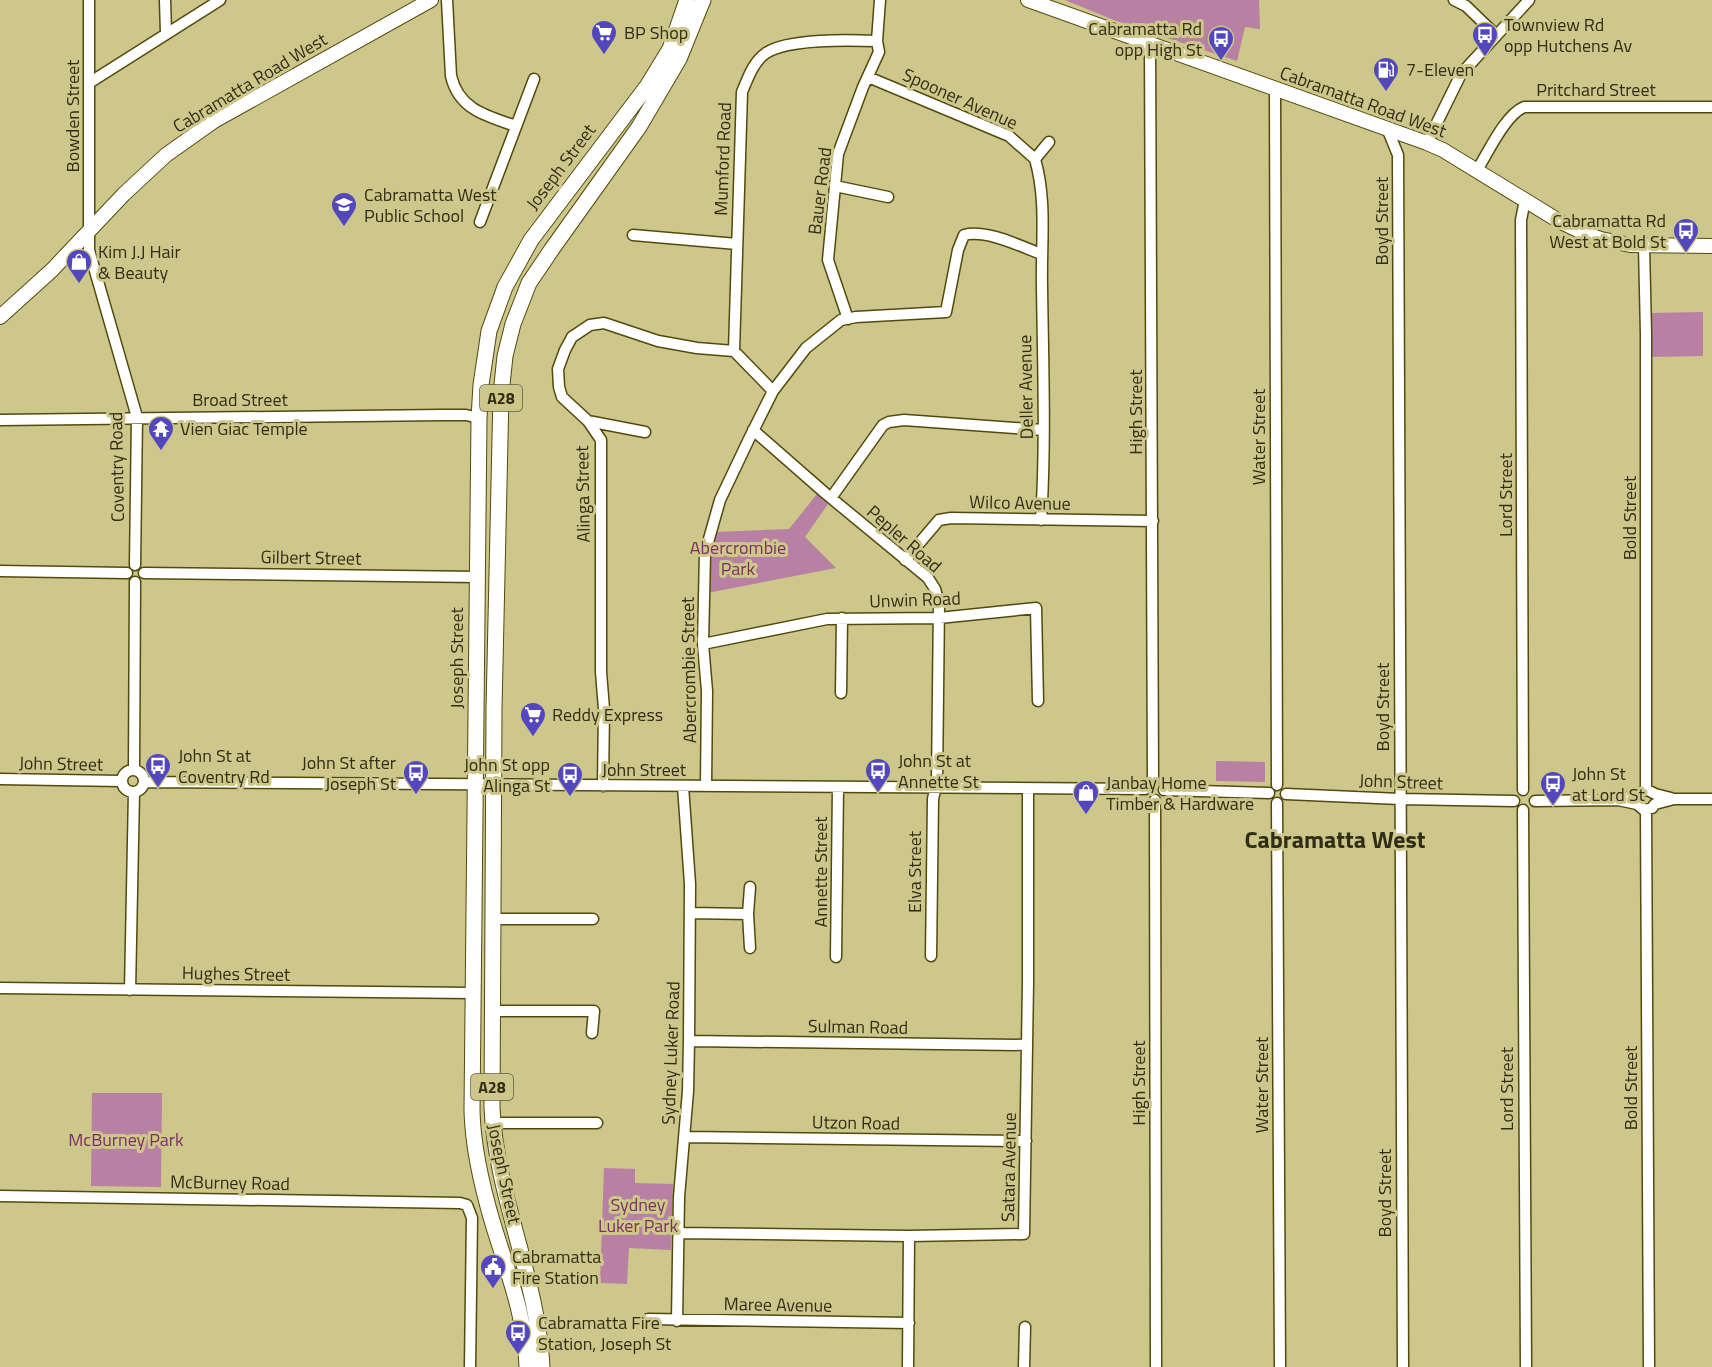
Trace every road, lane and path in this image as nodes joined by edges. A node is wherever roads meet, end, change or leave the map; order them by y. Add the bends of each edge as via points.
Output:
1 (89, 0) edge
2 (165, 0) edge
3 (220, 0) edge
4 (431, 0) edge
5 (447, 0) edge
6 (687, 0) edge
7 (703, 0) edge
8 (880, 0) edge
9 (1028, 0) edge
10 (1454, 0) edge
11 (1529, 0) edge
12 (166, 33) junction
13 (1497, 35) junction
14 (877, 41) junction
15 (1150, 44) junction
16 (868, 77) junction
17 (534, 79) dead end
18 (89, 83) junction
19 (1275, 88) junction
20 (1712, 107) edge
21 (516, 126) junction
22 (1387, 128) junction
23 (1420, 140) junction
24 (1049, 142) dead end
25 (1398, 155) junction
26 (1035, 159) junction
27 (1476, 170) junction
28 (835, 186) junction
29 (888, 197) dead end
30 (1525, 200) junction
31 (480, 222) dead end
32 (90, 231) junction
33 (633, 235) dead end
34 (737, 244) junction
35 (1644, 246) junction
36 (1712, 246) edge
37 (1041, 254) junction
38 (0, 317) edge
39 (848, 319) junction
40 (734, 351) junction
41 (773, 391) junction
42 (137, 417) junction
43 (479, 418) junction
44 (0, 420) edge
45 (588, 421) junction
46 (753, 430) junction
47 (1043, 430) junction
48 (645, 432) dead end
49 (831, 498) junction
50 (1041, 520) junction
51 (1153, 521) junction
52 (905, 560) junction
53 (131, 569) junction
54 (0, 572) edge
55 (144, 573) junction
56 (478, 577) junction
57 (135, 582) junction
58 (842, 618) junction
59 (939, 618) junction
60 (703, 644) junction
61 (841, 693) dead end
62 (1038, 701) dead end
63 (134, 770) junction
64 (0, 779) edge
65 (122, 781) junction
66 (1153, 781) junction
67 (144, 782) junction
68 (476, 785) junction
69 (494, 786) junction
70 (603, 786) junction
71 (683, 786) junction
72 (706, 786) junction
73 (838, 788) junction
74 (935, 789) junction
75 (1028, 789) junction
76 (1145, 789) junction
77 (1273, 789) junction
78 (1164, 790) junction
79 (1523, 790) junction
80 (134, 792) junction
81 (1286, 794) junction
82 (1400, 799) junction
83 (1646, 799) junction
84 (1712, 799) edge
85 (1155, 800) junction
86 (1514, 801) junction
87 (1535, 801) junction
88 (1277, 802) junction
89 (1523, 810) junction
90 (750, 887) dead end
91 (690, 914) junction
92 (748, 914) junction
93 (493, 919) junction
94 (593, 919) dead end
95 (750, 948) dead end
96 (931, 956) dead end
97 (836, 957) dead end
98 (0, 988) edge
99 (130, 990) junction
100 (472, 993) junction
101 (492, 1011) junction
102 (592, 1034) dead end
103 (689, 1041) junction
104 (1028, 1045) junction
105 (493, 1123) junction
106 (597, 1123) dead end
107 (685, 1137) junction
108 (1026, 1141) junction
109 (0, 1196) edge
110 (678, 1233) junction
111 (909, 1236) junction
112 (648, 1319) dead end
113 (677, 1321) junction
114 (909, 1323) junction
115 (1025, 1328) dead end
116 (470, 1367) edge
117 (526, 1367) edge
118 (542, 1367) edge
119 (908, 1367) edge
120 (1024, 1367) edge
121 (1156, 1367) edge
122 (1280, 1367) edge
123 (1402, 1367) edge
124 (1526, 1367) edge
125 (1649, 1367) edge

1 - 18 street, Bowden Street
2 - 12 street
3 - 12 street
4 - 32 main road, Cabramatta Road West via 214,121 145,173
5 - 21 street via 454,88 470,107
6 - 43 highway, Joseph Street / A28 via 670,49 648,85 531,240 505,287 488,340
7 - 69 highway, Joseph Street / A28 via 670,76 639,127 529,283 513,324 501,394
8 - 14 street, Bauer Road
9 - 15 main road, Cabramatta Road West
10 - 13 street
11 - 13 street, Boyd Street
12 - 18 street
13 - 23 street, Boyd Street via 1461,74
14 - 16 street, Bauer Road via 879,52
14 - 34 street, Mumford Road via 830,40 782,47 766,53 752,67 742,92
15 - 19 main road, Cabramatta Road West
15 - 51 street, High Street
16 - 26 street, Spooner Avenue via 1009,136
16 - 28 street, Bauer Road via 838,154
17 - 21 street
18 - 32 street, Bowden Street
19 - 22 main road, Cabramatta Road West
19 - 77 street, Water Street
20 - 27 street, Pritchard Street via 1524,107 1510,117
21 - 31 street
22 - 23 main road, Cabramatta Road West
22 - 25 street, Boyd Street
23 - 25 street, Boyd Street via 1404,144
23 - 27 main road, Cabramatta Road West
24 - 26 street
25 - 82 street, Boyd Street
26 - 37 street via 1044,215
27 - 30 main road, Cabramatta Road West
28 - 29 street
28 - 39 street, Bauer Road via 828,260
30 - 35 main road, Cabramatta Road West via 1584,233
30 - 79 street, Lord Street via 1521,220
32 - 38 main road, Cabramatta Road West
32 - 42 street, Coventry Road via 89,250
33 - 34 street
34 - 40 street, Mumford Road
35 - 36 main road, Cabramatta Road West
35 - 83 street, Bold Street
37 - 39 street, Abercrombie Street via 974,232 964,235 946,312
37 - 47 street, Deller Avenue
39 - 41 street, Abercrombie Street via 841,320 806,348
40 - 41 street
40 - 45 street, Alinga Street via 658,341 604,323 590,325 572,337 558,369 562,397
41 - 46 street, Abercrombie Street
42 - 43 street, Broad Street
42 - 44 street, Broad Street
42 - 53 street, Coventry Road
43 - 56 highway, Joseph Street / A28
45 - 48 street
45 - 70 street, Alinga Street via 601,440
46 - 49 street, Pepler Road
46 - 60 street, Abercrombie Street via 720,500 709,534
47 - 49 street via 889,422
47 - 50 street, Deller Avenue
49 - 52 street, Pepler Road
50 - 51 street, Wilco Avenue
50 - 52 street, Wilco Avenue via 939,520
51 - 66 street, High Street
52 - 59 street, Pepler Road via 936,589
53 - 54 street
53 - 55 street via 142,567
53 - 57 street via 128,578
55 - 56 street, Gilbert Street
55 - 57 street
56 - 68 highway, Joseph Street / A28
57 - 63 street
58 - 59 street, Unwin Road
58 - 60 street, Unwin Road
58 - 61 street
59 - 62 street, Unwin Road via 1036,608
59 - 74 street, Pepler Road
60 - 72 street, Abercrombie Street via 708,704
63 - 65 street via 125,773
63 - 67 street
64 - 65 street, John Street
65 - 80 street via 125,789
66 - 76 street
66 - 78 street
67 - 68 street, John Street
67 - 80 street
68 - 69 street, John Street
68 - 100 highway, Joseph Street / A28
69 - 70 street, John Street
69 - 93 highway, Joseph Street / A28
70 - 71 street, John Street
71 - 72 street, John Street
71 - 91 street, Sydney Luker Road
72 - 73 street, John Street
73 - 74 street, John Street
73 - 97 street, Annette Street
74 - 75 street, John Street
74 - 96 street, Elva Street
75 - 76 street, John Street
75 - 104 street, Satara Avenue
76 - 85 street via 1148,798
77 - 78 street
77 - 81 street via 1284,787
77 - 88 street via 1272,801
78 - 85 street
79 - 86 street
79 - 87 street via 1533,794
80 - 99 street
81 - 82 street, John Street
81 - 88 street via 1283,801
82 - 86 street, John Street
82 - 123 street, Boyd Street
83 - 84 street
83 - 87 street
83 - 125 street, Bold Street
85 - 121 street, High Street
86 - 89 street
87 - 89 street
88 - 122 street, Water Street
89 - 124 street, Lord Street
90 - 92 street
91 - 92 street
91 - 103 street, Sydney Luker Road
92 - 95 street
93 - 94 street
93 - 101 highway, Joseph Street / A28
98 - 99 street, Hughes Street
99 - 100 street, Hughes Street
100 - 117 highway, Joseph Street / A28 via 474,1142 522,1327
101 - 102 street via 594,1011
101 - 105 highway, Joseph Street / A28
103 - 104 street, Sulman Road
103 - 107 street, Sydney Luker Road
104 - 108 street, Satara Avenue
105 - 106 street
105 - 118 highway, Joseph Street / A28 via 500,1170 532,1299
107 - 108 street, Utzon Road
107 - 110 street, Sydney Luker Road
108 - 111 street, Satara Avenue via 1024,1234
109 - 116 street, McBurney Road via 467,1205 472,1218
110 - 111 street, Satara Avenue
110 - 113 street, Sydney Luker Road
111 - 114 street
112 - 113 street, Maree Avenue
113 - 114 street, Maree Avenue
114 - 119 street
115 - 120 street

